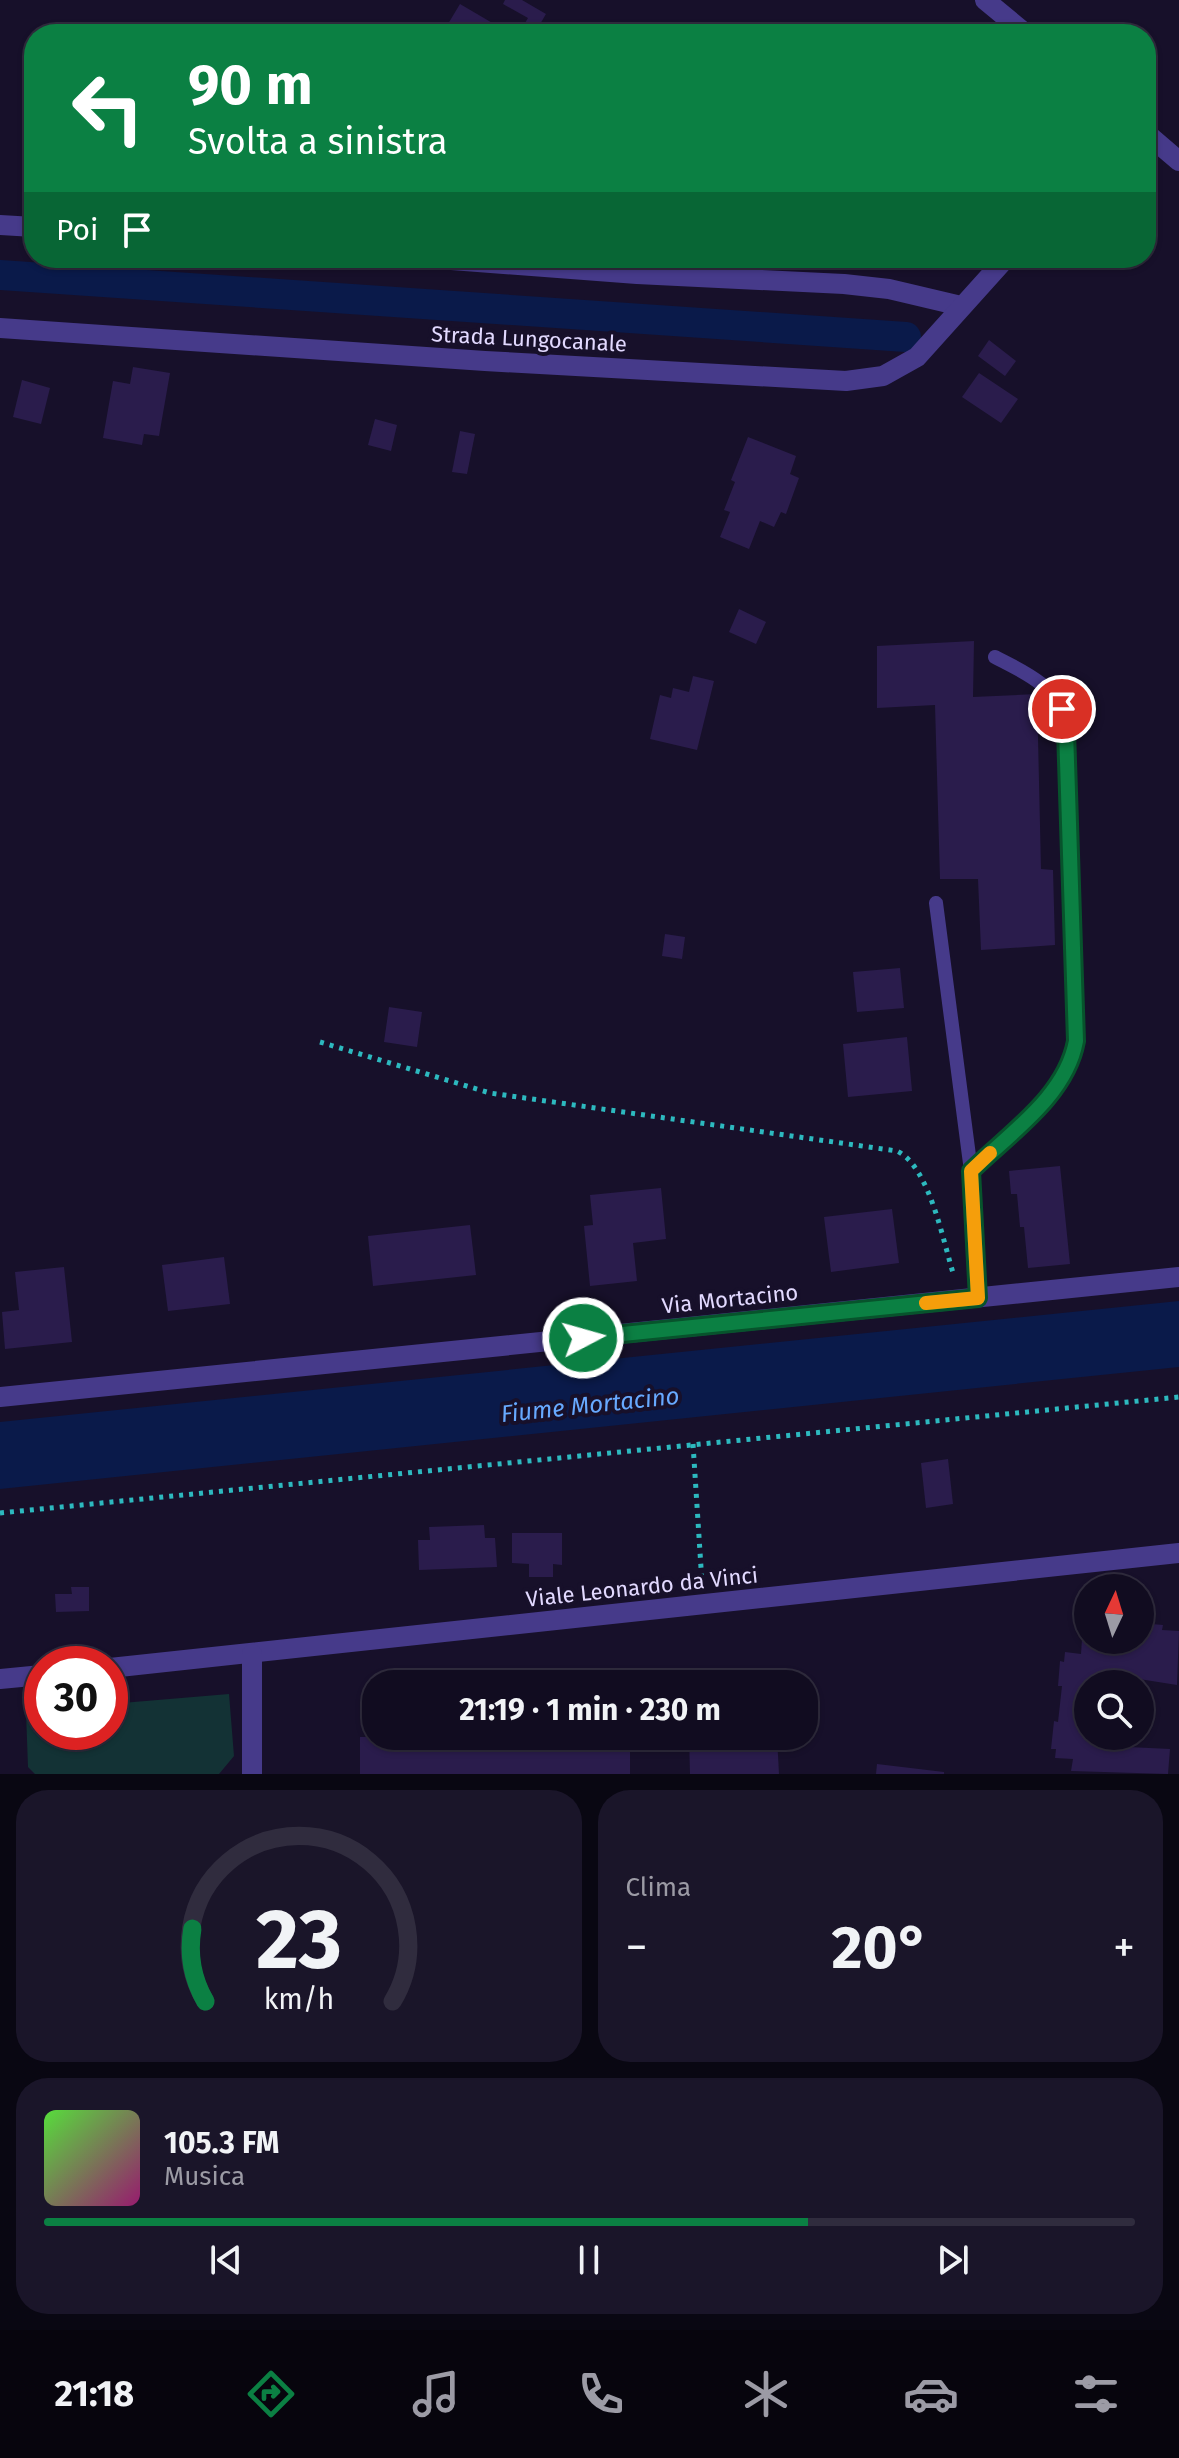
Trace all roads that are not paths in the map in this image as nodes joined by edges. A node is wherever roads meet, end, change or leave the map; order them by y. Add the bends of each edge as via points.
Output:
1 (985, 0) edge
2 (1014, 24) edge
3 (1156, 141) edge
4 (1179, 161) edge
5 (0, 225) edge
6 (24, 226) edge
7 (557, 268) edge
8 (997, 268) edge
9 (961, 306) junction
10 (0, 328) edge
11 (995, 657) dead end
12 (936, 903) dead end
13 (971, 1171) junction
14 (1179, 1277) edge
15 (970, 1299) junction
16 (0, 1397) edge
17 (1179, 1553) edge
18 (252, 1654) junction
19 (128, 1666) edge
20 (24, 1677) edge
21 (0, 1679) edge
22 (252, 1774) edge

1 - 2 street
3 - 4 street
5 - 6 street
7 - 9 street via 844,284
8 - 9 street, Strada Lungocanale
9 - 10 street, Strada Lungocanale via 907,365 883,376 846,381
11 - 13 lane via 1049,690 1065,720 1077,1028 1069,1067 1055,1089
12 - 13 lane
13 - 15 lane
14 - 15 street, Via Mortacino
15 - 16 street, Via Mortacino
17 - 18 street, Viale Leonardo da Vinci
18 - 19 street, Viale Leonardo da Vinci
18 - 22 street
20 - 21 street

